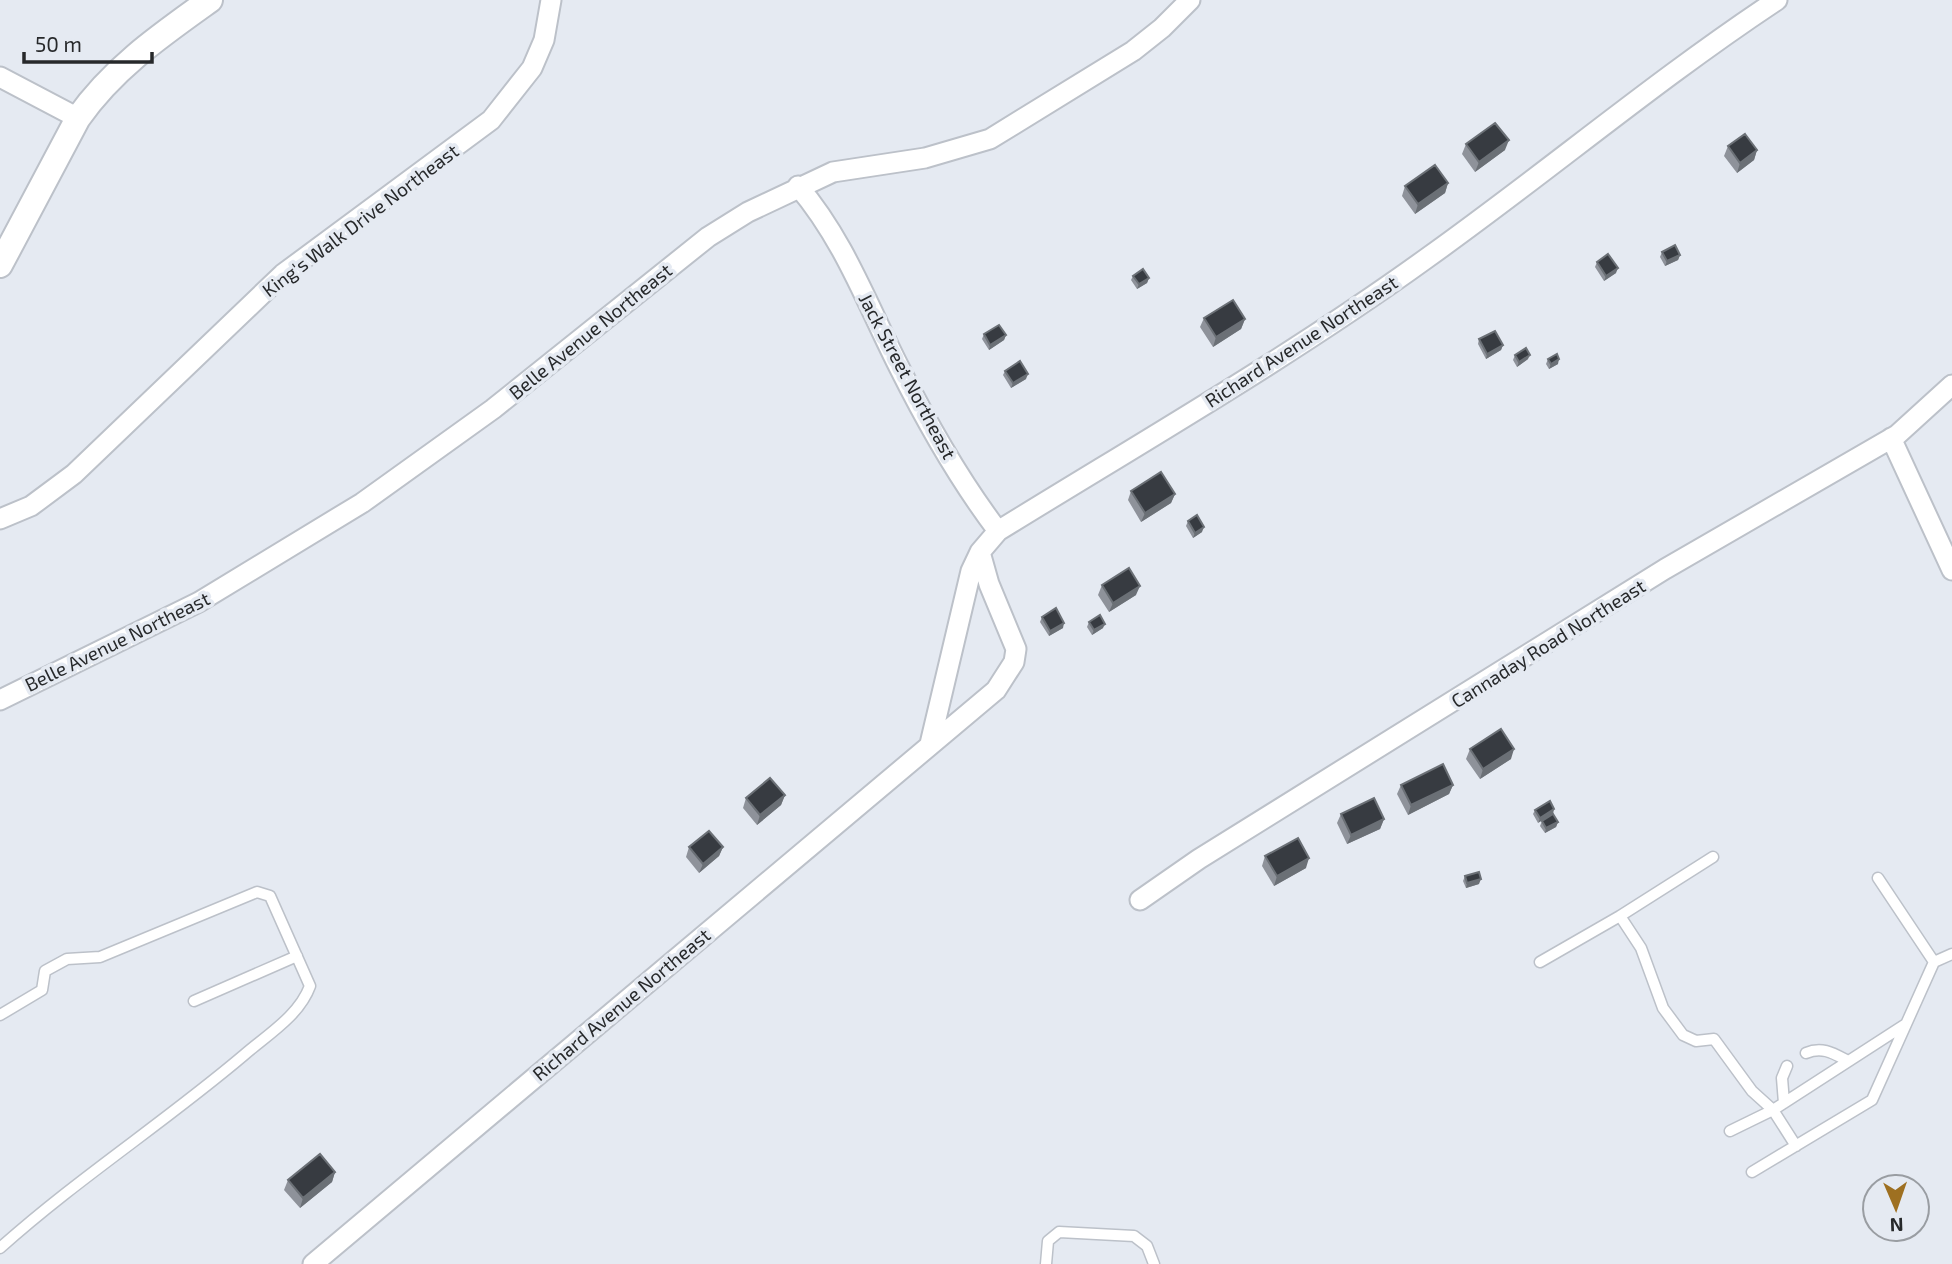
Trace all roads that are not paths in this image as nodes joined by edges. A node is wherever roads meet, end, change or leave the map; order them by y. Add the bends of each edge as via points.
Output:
1 (210, 0) edge
2 (551, 0) edge
3 (1190, 0) edge
4 (1777, 0) edge
5 (0, 77) edge
6 (78, 118) junction
7 (798, 186) junction
8 (0, 265) edge
9 (1952, 384) edge
10 (1891, 438) junction
11 (0, 519) edge
12 (998, 531) junction
13 (980, 552) junction
14 (1952, 570) edge
15 (0, 700) edge
16 (930, 744) junction
17 (1713, 857) dead end
18 (1878, 878) dead end
19 (1140, 900) dead end
20 (1620, 916) junction
21 (1952, 954) edge
22 (297, 956) junction
23 (1539, 962) dead end
24 (1934, 962) junction
25 (194, 1001) dead end
26 (0, 1015) edge
27 (1907, 1024) junction
28 (1806, 1053) dead end
29 (1848, 1061) junction
30 (1787, 1066) dead end
31 (1784, 1103) junction
32 (1773, 1110) junction
33 (1730, 1131) dead end
34 (1796, 1146) junction
35 (1752, 1172) dead end
36 (0, 1248) edge
37 (313, 1264) edge
38 (1046, 1264) edge
39 (1154, 1264) edge

1 - 6 street via 116,73
2 - 11 street, King's Walk Drive Northeast via 544,40 532,68 491,120 283,274 74,474 31,506
3 - 7 street, Belle Avenue Northeast via 1133,51 990,139 925,158 833,172
4 - 12 street, Richard Avenue Northeast via 1415,267
5 - 6 street
6 - 8 street
7 - 12 street, Jack Street Northeast via 836,235 900,370
7 - 15 street, Belle Avenue Northeast via 708,237 493,409 362,503 199,602
9 - 10 street, Cannaday Road Northeast
10 - 14 street
10 - 19 street, Cannaday Road Northeast via 1664,569
12 - 13 street, Richard Avenue Northeast
13 - 16 street, Richard Avenue Northeast via 971,571
13 - 16 street, Richard Avenue Northeast via 1015,641 1014,662 996,690
16 - 37 street, Richard Avenue Northeast
17 - 20 lane
18 - 24 lane
20 - 23 lane
20 - 32 lane via 1641,948 1663,1007 1683,1035 1696,1041 1714,1039 1752,1091
21 - 24 lane
22 - 25 lane
22 - 26 lane via 270,896 257,892 100,957 67,959 46,971 42,990
22 - 36 lane via 310,986 306,998 288,1017 181,1108
24 - 27 lane
27 - 29 lane
27 - 34 lane via 1872,1100
28 - 29 lane via 1829,1051
29 - 31 lane
30 - 31 lane via 1782,1078
31 - 32 lane
32 - 33 lane
32 - 34 lane
34 - 35 lane
38 - 39 lane via 1048,1241 1059,1232 1134,1236 1147,1246

